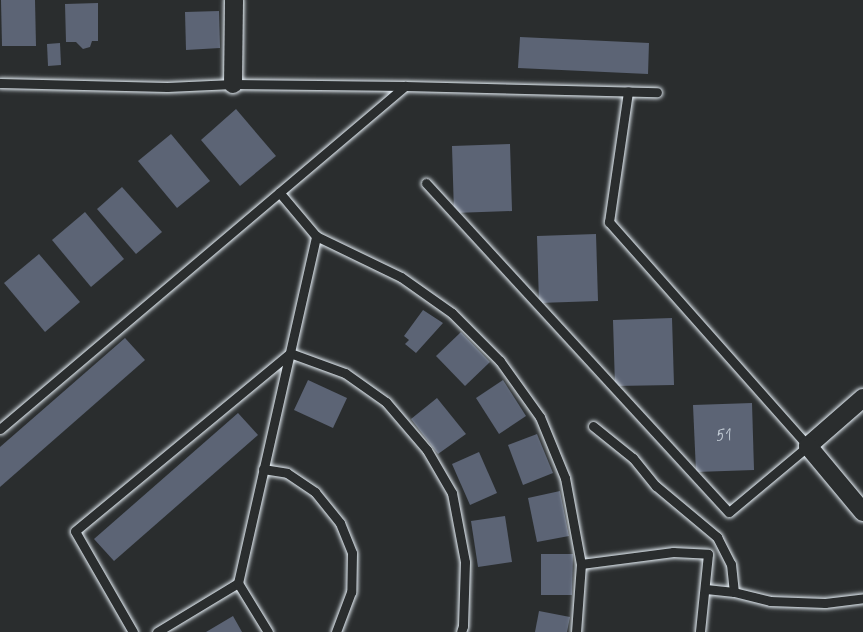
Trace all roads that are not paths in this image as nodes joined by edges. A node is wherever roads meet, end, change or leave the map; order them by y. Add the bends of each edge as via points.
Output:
1 (234, 0) edge
2 (0, 83) edge
3 (233, 84) junction
4 (405, 86) junction
5 (628, 91) junction
6 (657, 92) dead end
7 (426, 183) dead end
8 (279, 192) junction
9 (316, 236) junction
10 (290, 352) junction
11 (863, 398) edge
12 (593, 426) dead end
13 (0, 429) edge
14 (808, 447) junction
15 (263, 469) junction
16 (863, 512) edge
17 (581, 564) junction
18 (238, 583) junction
19 (706, 589) junction
20 (734, 591) junction
21 (863, 598) edge
22 (133, 632) edge
23 (158, 632) edge
24 (268, 632) edge
25 (336, 632) edge
26 (460, 632) edge
27 (576, 632) edge
28 (699, 632) edge

1 - 3 street
2 - 3 lane via 167,87
3 - 4 lane
4 - 5 lane
4 - 8 lane
5 - 6 lane
5 - 14 lane via 609,222
7 - 14 lane via 729,512
8 - 9 lane
8 - 13 lane
9 - 10 lane
9 - 17 lane via 401,277 452,313 500,361 540,417 565,478
10 - 15 lane
10 - 22 lane via 75,531
10 - 26 lane via 345,373 386,402 427,450 452,493 463,550
11 - 14 street
12 - 20 lane via 717,537 731,564
14 - 16 street
15 - 18 lane
15 - 25 lane via 287,474 315,492 340,523 352,553 351,592
17 - 19 lane via 673,552 708,554
17 - 27 lane
18 - 23 lane
18 - 24 lane
19 - 20 lane
19 - 28 lane
20 - 21 lane via 770,601 825,603

